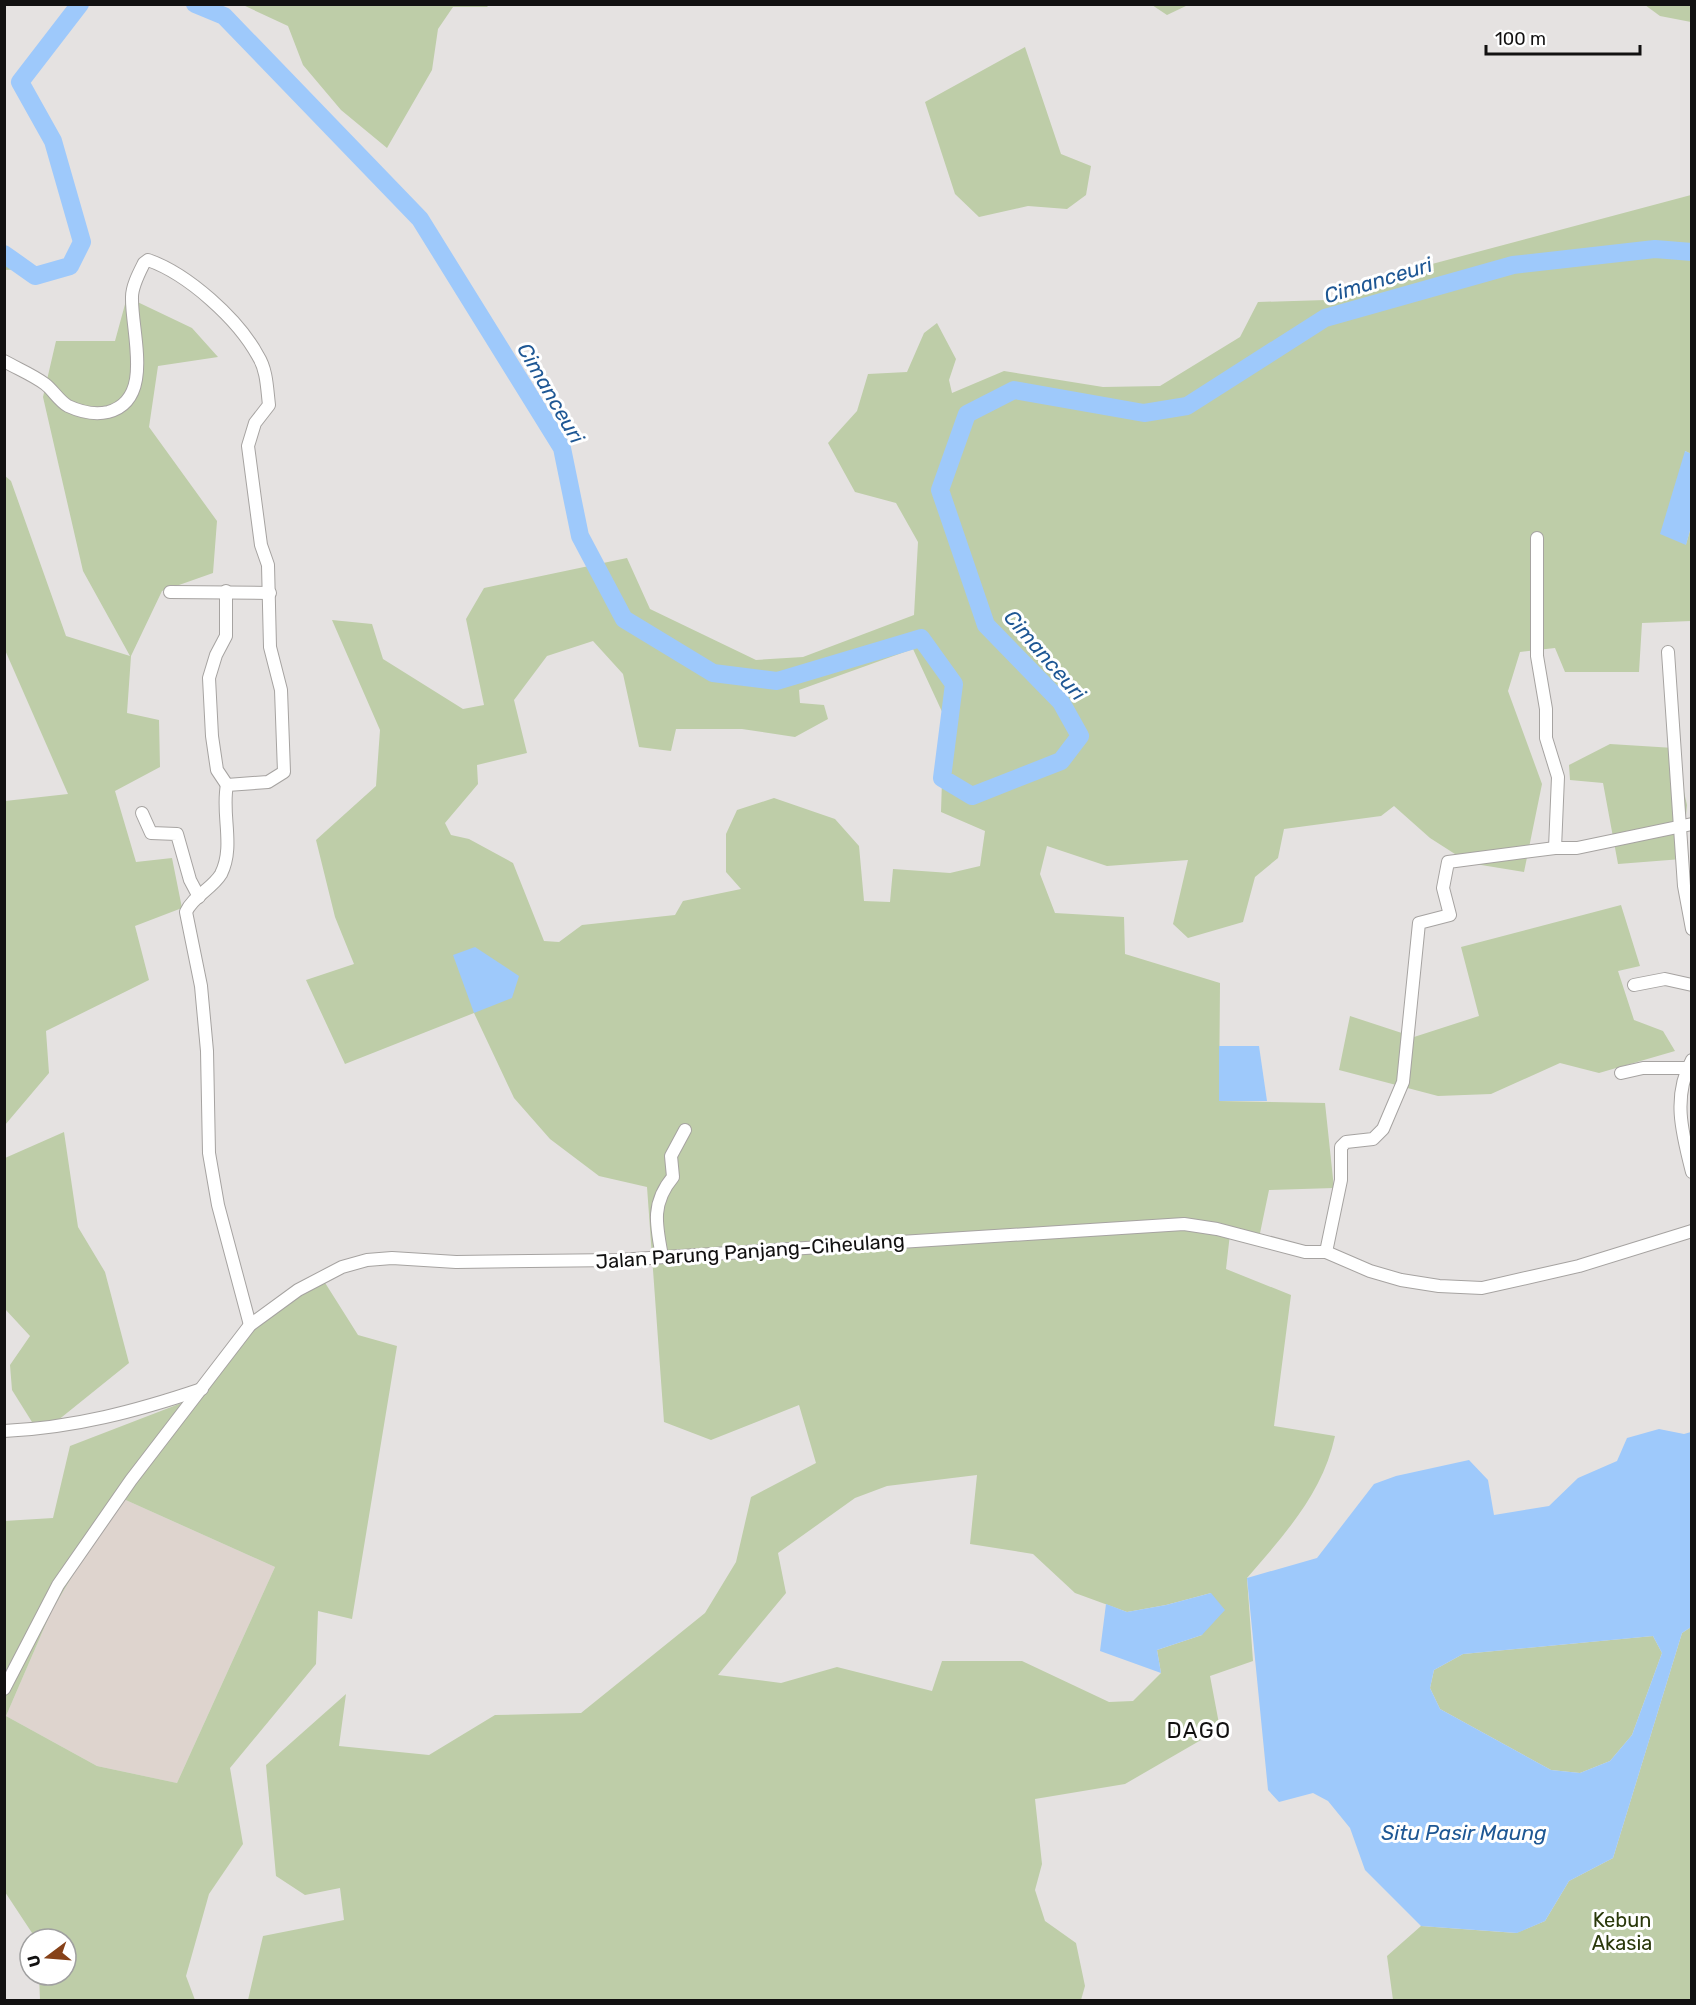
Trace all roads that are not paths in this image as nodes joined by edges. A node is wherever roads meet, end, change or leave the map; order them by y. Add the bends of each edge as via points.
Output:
1 (4, 362) edge
2 (1537, 538) dead end
3 (226, 591) junction
4 (170, 592) dead end
5 (270, 593) junction
6 (1668, 652) dead end
7 (227, 785) junction
8 (142, 813) dead end
9 (1686, 826) edge
10 (1555, 848) junction
11 (199, 897) junction
12 (1692, 929) edge
13 (1634, 984) dead end
14 (1692, 985) edge
15 (1689, 1064) edge
16 (1621, 1073) dead end
17 (686, 1130) dead end
18 (1692, 1172) edge
19 (1692, 1231) edge
20 (1326, 1252) junction
21 (663, 1256) junction
22 (250, 1325) junction
23 (203, 1389) junction
24 (4, 1431) edge
25 (4, 1689) edge

1 - 5 street via 45,384 66,405 101,414 129,402 136,378 131,296 144,262 158,264 222,310 259,356 265,373 269,405 255,423 248,446
2 - 10 street via 1538,656 1546,738 1558,777
3 - 4 street
3 - 5 street
3 - 7 street via 226,636 209,678 217,770
5 - 7 street via 270,647 281,690 284,772 268,782
6 - 9 street
7 - 11 street via 224,862 221,873
8 - 11 street via 151,833 177,834
9 - 10 street via 1577,848
9 - 12 street via 1684,886
10 - 20 street via 1448,862 1443,888 1450,915 1419,923 1403,1082 1383,1130 1373,1139 1346,1142 1341,1147 1341,1180
11 - 22 street via 186,912 201,986 209,1153 218,1205
13 - 14 street via 1665,979
15 - 16 street
15 - 18 street via 1679,1095
17 - 21 street via 671,1156 673,1177 657,1203
19 - 20 street, Jalan Parung Panjang–Ciheulang via 1579,1266 1482,1288 1401,1280
20 - 21 street, Jalan Parung Panjang–Ciheulang via 1305,1252 1184,1224
21 - 22 street, Jalan Parung Panjang–Ciheulang via 618,1260 367,1260 342,1267 298,1290
22 - 23 street, Jalan Parung Panjang–Ciheulang
23 - 24 street via 85,1422
23 - 25 street, Jalan Parung Panjang–Ciheulang via 131,1480 58,1585

